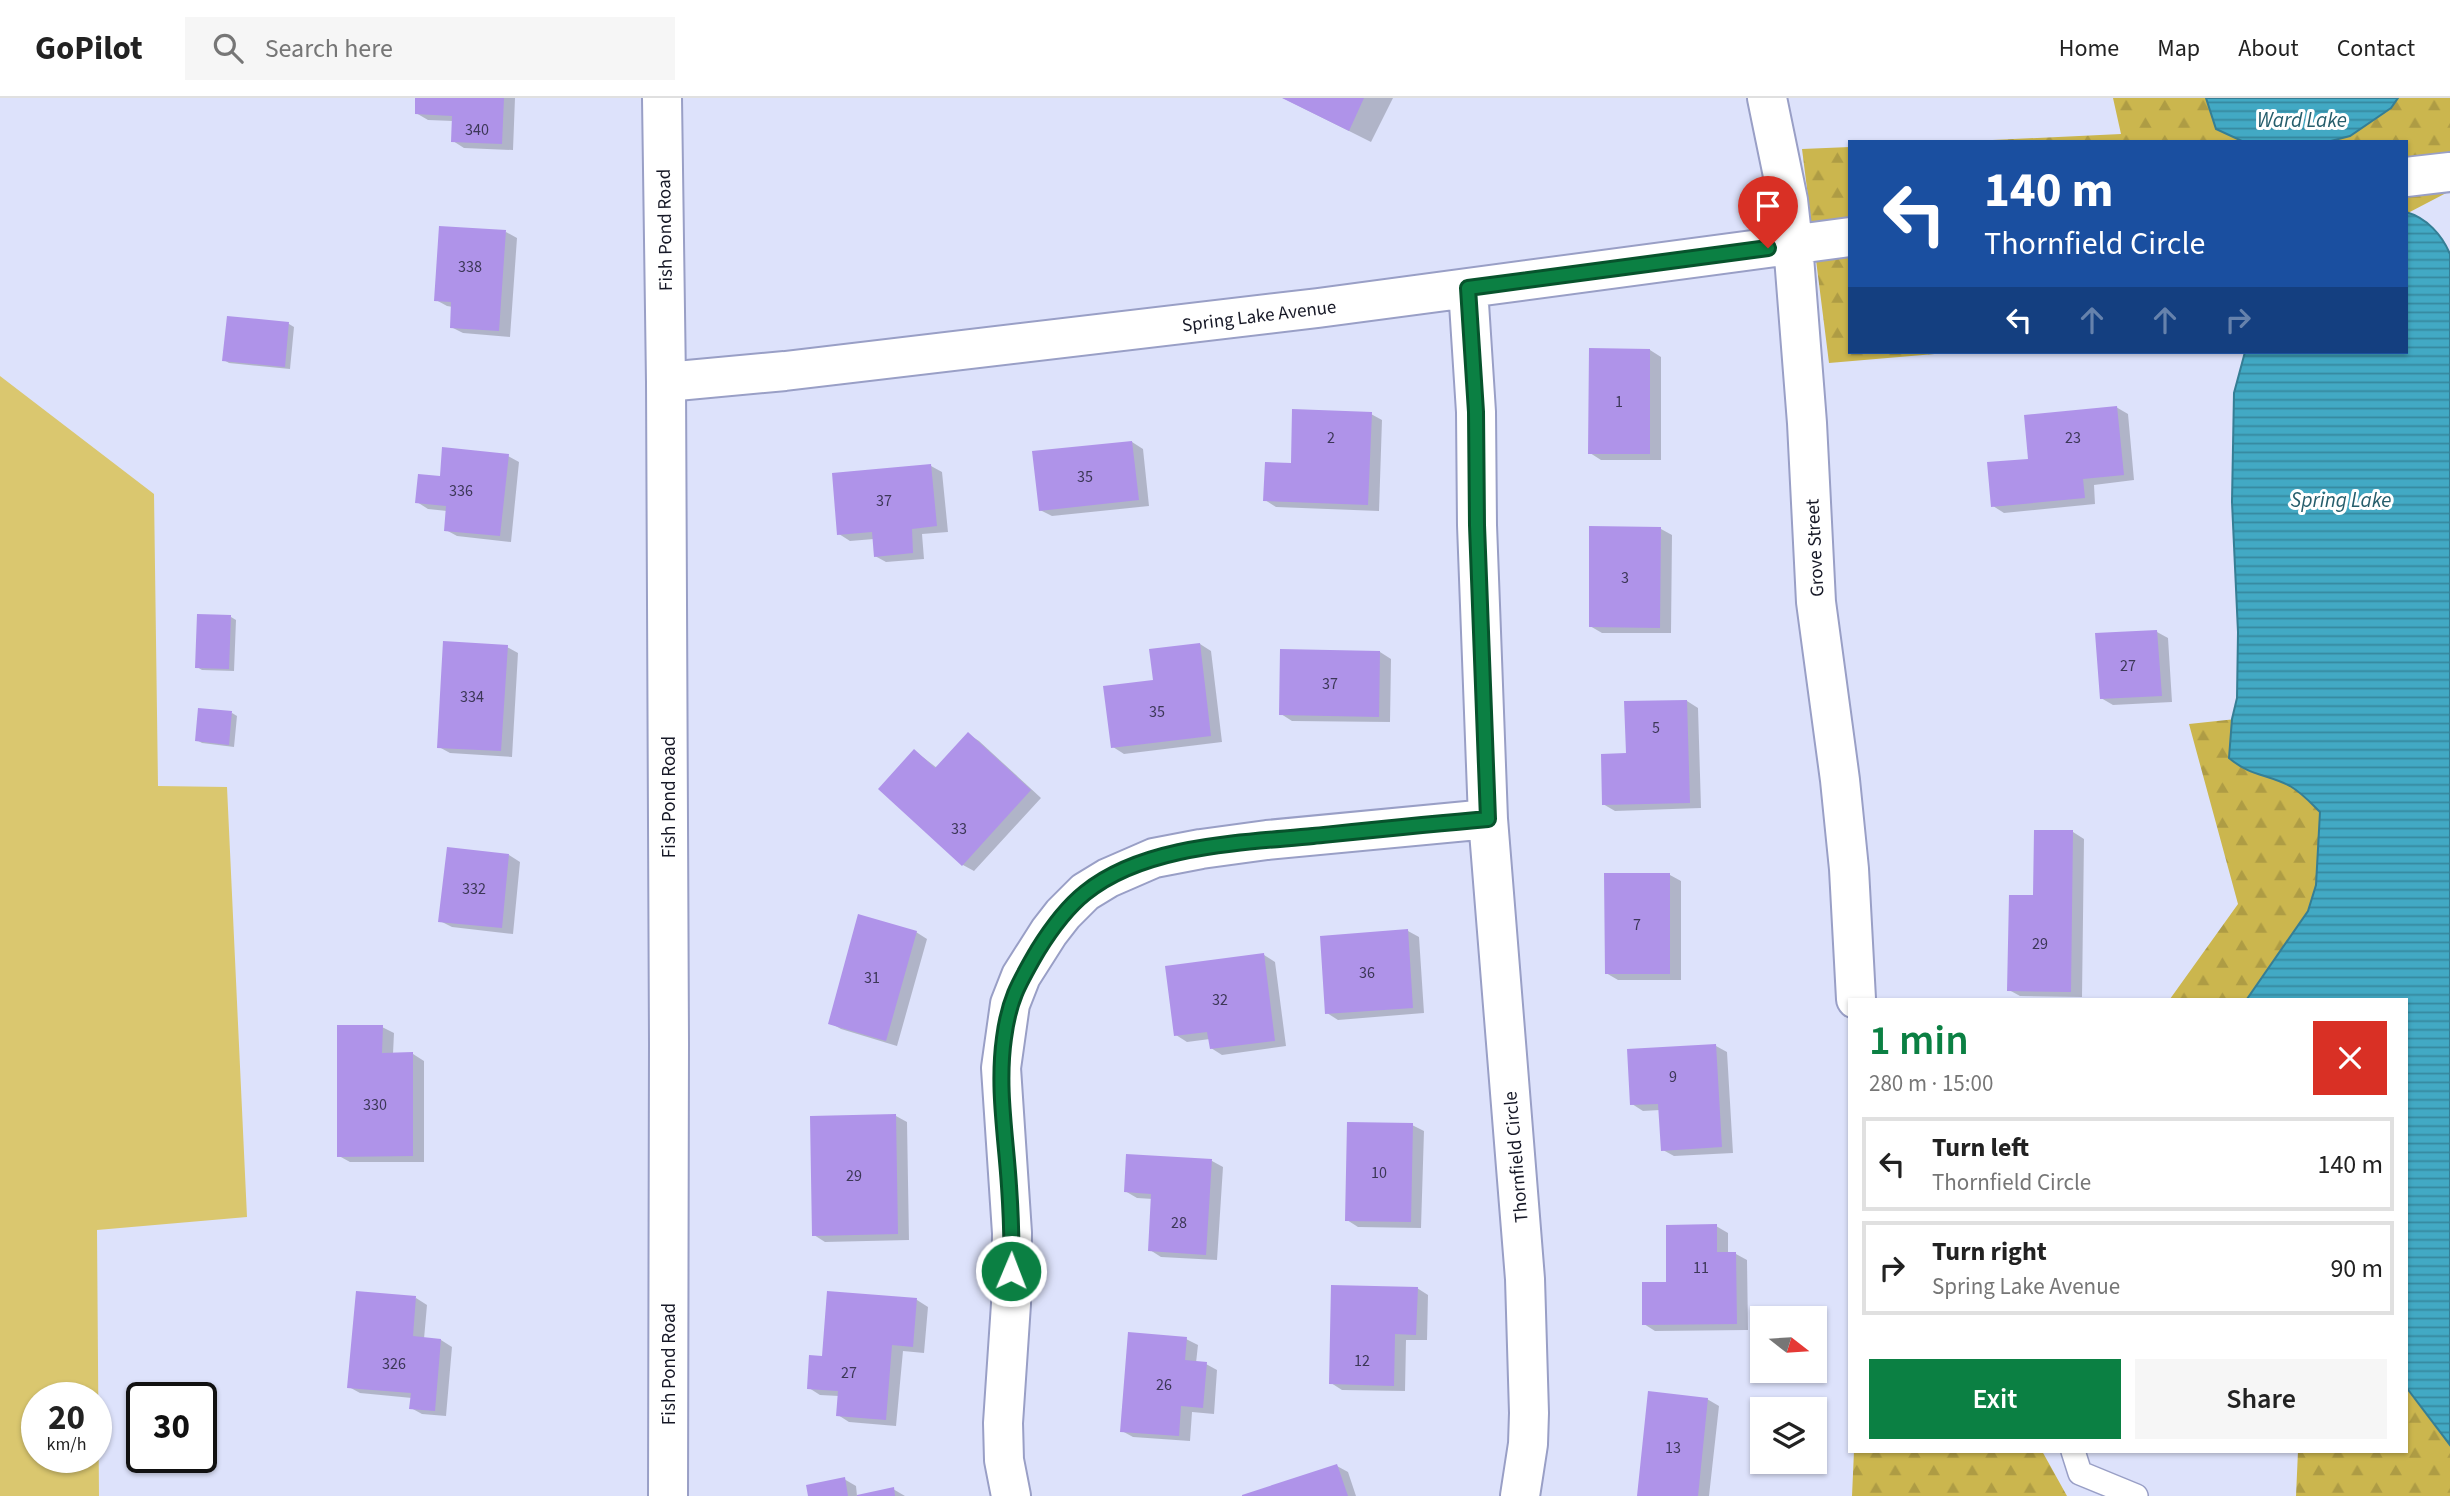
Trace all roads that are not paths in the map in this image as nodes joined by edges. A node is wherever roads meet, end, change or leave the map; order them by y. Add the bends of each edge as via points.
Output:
1 (662, 98) edge
2 (1767, 98) edge
3 (2450, 172) edge
4 (2408, 177) edge
5 (1848, 237) edge
6 (1793, 244) junction
7 (1468, 288) junction
8 (666, 382) junction
9 (1488, 819) junction
10 (1856, 998) edge
11 (2074, 1453) edge
12 (667, 1496) edge
13 (1011, 1496) edge
14 (1520, 1496) edge
15 (2136, 1496) edge

1 - 8 street, Fish Pond Road
2 - 6 street, Grove Street
3 - 4 street
5 - 6 street, Spring Lake Avenue
6 - 7 street, Spring Lake Avenue
6 - 10 street, Grove Street via 1816,602 1842,806
7 - 8 street, Spring Lake Avenue via 919,356
7 - 9 street, Thornfield Circle
8 - 12 street, Fish Pond Road
9 - 13 street via 1267,841 1154,858 1085,892 1049,932 1021,976 1010,1004 1001,1068 1012,1233 1003,1423
9 - 14 street, Thornfield Circle via 1525,1279 1530,1413
11 - 15 lane via 2080,1473

